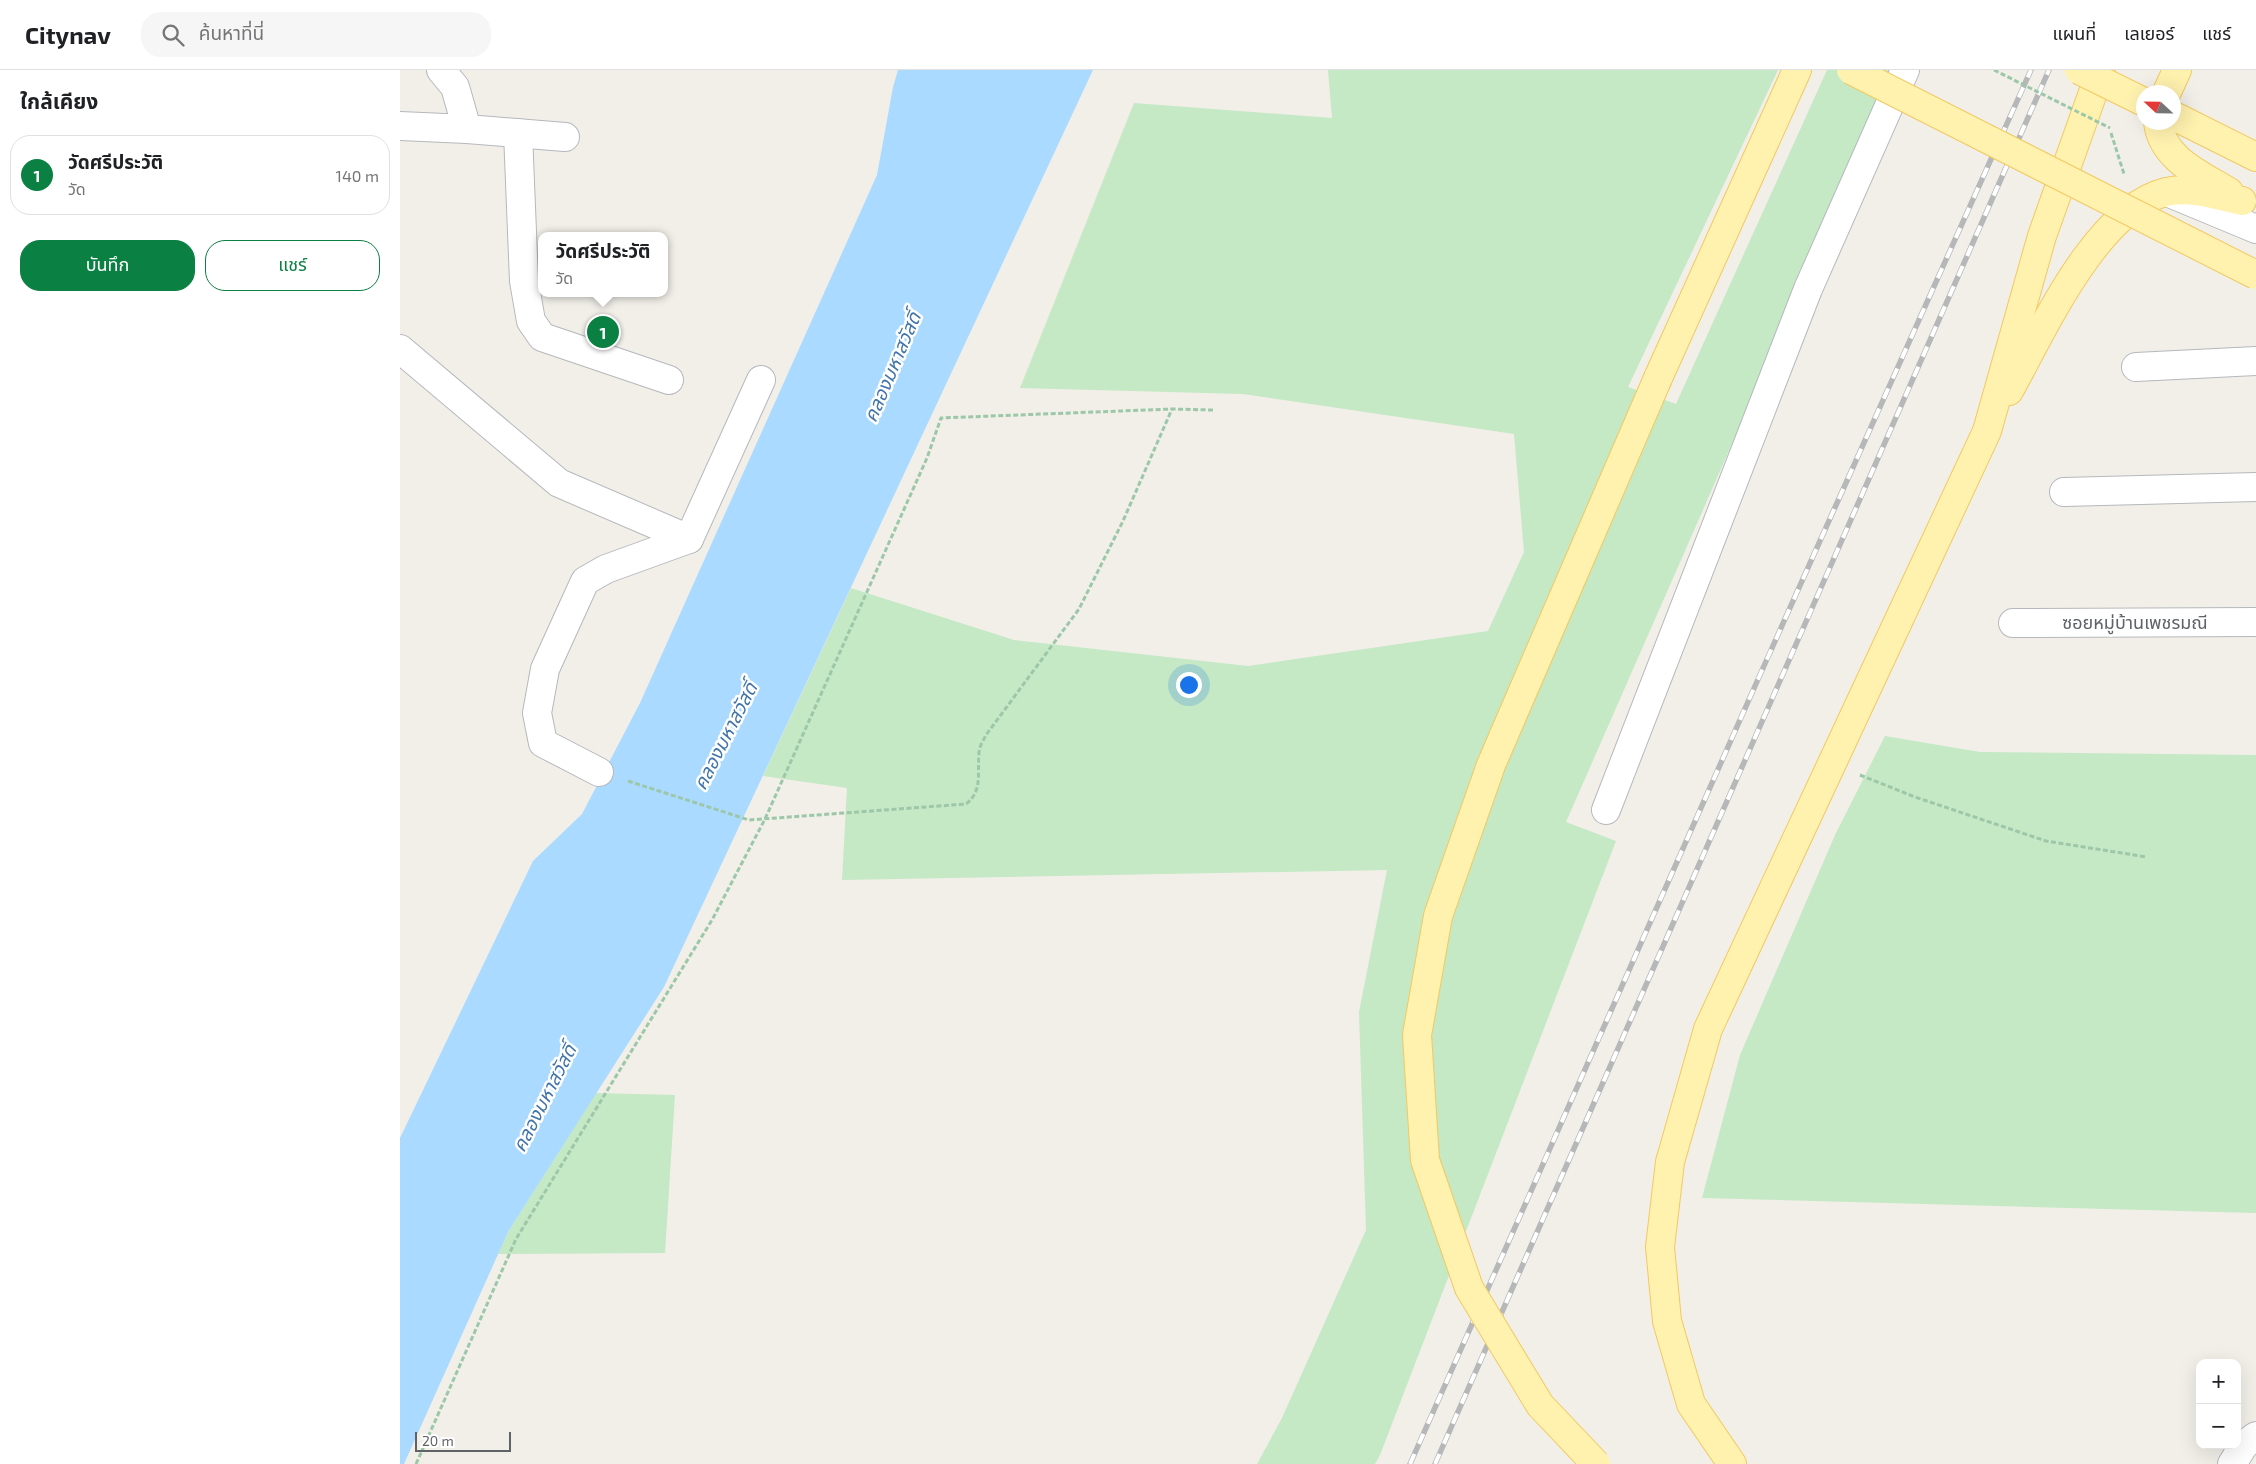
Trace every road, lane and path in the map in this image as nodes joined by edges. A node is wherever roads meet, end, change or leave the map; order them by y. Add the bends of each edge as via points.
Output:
1 (441, 70) edge
2 (1798, 70) edge
3 (1851, 70) edge
4 (1905, 70) edge
5 (1994, 70) edge
6 (2079, 70) edge
7 (2101, 70) edge
8 (2177, 70) edge
9 (2170, 85) edge
10 (2136, 98) edge
11 (2181, 120) edge
12 (400, 126) edge
13 (467, 129) junction
14 (2159, 130) edge
15 (518, 133) junction
16 (565, 137) dead end
17 (2256, 157) edge
18 (2124, 174) dead end
19 (2167, 192) junction
20 (2249, 204) edge
21 (2256, 229) edge
22 (2256, 275) edge
23 (402, 360) edge
24 (2256, 362) edge
25 (2136, 367) dead end
26 (669, 380) dead end
27 (760, 380) dead end
28 (1172, 409) junction
29 (1212, 410) dead end
30 (1987, 431) junction
31 (2256, 487) edge
32 (2064, 492) dead end
33 (689, 539) junction
34 (2256, 622) edge
35 (2013, 624) dead end
36 (1831, 764) junction
37 (599, 772) joint
38 (1606, 810) dead end
39 (765, 819) junction
40 (2147, 857) dead end
41 (2256, 1436) edge
42 (416, 1464) edge
43 (1596, 1464) edge
44 (1732, 1464) edge
45 (2232, 1464) edge

1 - 13 street via 455,87
2 - 43 main road, bridge via 1658,378 1490,765 1438,916 1417,1034 1425,1160 1469,1288 1540,1405
3 - 22 main road, bridge
4 - 38 street via 1808,289
5 - 18 path, bridge via 2110,128
6 - 10 main road, bridge
7 - 30 main road via 2042,236
8 - 9 main road
11 - 17 main road
12 - 13 street
13 - 15 street
14 - 20 main road via 2173,156
15 - 16 street
15 - 26 street via 524,281 535,330 542,337
19 - 20 main road via 2197,191
19 - 21 street
19 - 30 main road via 2138,204 2078,266
23 - 33 street via 559,482
24 - 25 street
27 - 33 street
28 - 29 path
28 - 39 path via 1123,521 1079,609 986,735 979,751 975,798 966,804
28 - 39 path via 941,418 927,458
30 - 36 main road
31 - 32 street
33 - 37 street via 606,569 585,582 545,669 537,713 543,743
34 - 35 street, ซอยหมู่บ้านเพชรมณี
36 - 40 path via 1915,797 2046,841
36 - 44 main road via 1708,1029 1670,1162 1660,1247 1667,1321 1691,1404
37 - 39 path via 749,820
39 - 42 path via 712,920 516,1238
41 - 45 street via 2244,1445

